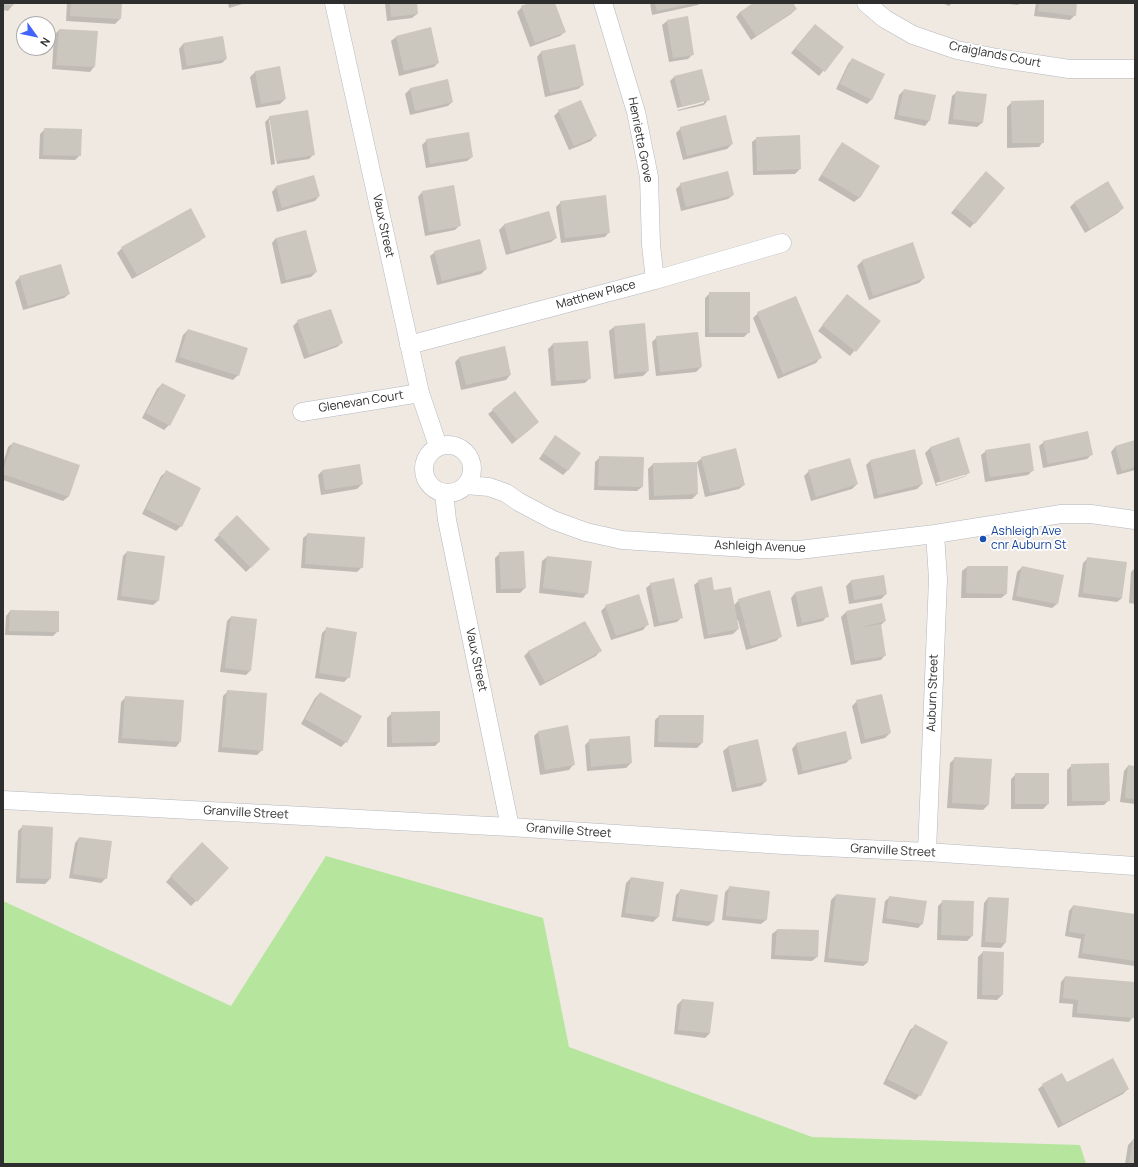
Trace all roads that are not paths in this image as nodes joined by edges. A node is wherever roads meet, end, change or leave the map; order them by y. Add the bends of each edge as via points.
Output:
1 (334, 3) edge
2 (604, 3) edge
3 (866, 3) edge
4 (1135, 69) edge
5 (782, 243) dead end
6 (655, 280) junction
7 (409, 345) junction
8 (420, 393) junction
9 (302, 412) dead end
10 (438, 446) junction
11 (466, 485) junction
12 (444, 493) junction
13 (1135, 520) edge
14 (935, 534) junction
15 (3, 800) edge
16 (510, 827) junction
17 (927, 852) junction
18 (1135, 866) edge

1 - 7 street, Vaux Street
2 - 6 street, Henrietta Grove via 636,112 649,177 650,245
3 - 4 street, Craiglands Court via 884,19 912,35 957,50 1069,69
5 - 6 street, Matthew Place
6 - 7 street, Matthew Place
7 - 8 street, Vaux Street
8 - 9 street, Glenevan Court
8 - 10 street, Vaux Street
10 - 11 street via 455,445 468,454 473,470
10 - 12 street via 427,457 424,472 430,486
11 - 12 street via 452,493
11 - 14 street, Ashleigh Avenue via 506,493 553,520 586,532 622,540 800,550
12 - 16 street, Vaux Street via 447,520
13 - 14 street, Ashleigh Avenue via 1091,514 1061,514
14 - 17 street, Auburn Street via 938,579
15 - 16 street, Granville Street
16 - 17 street, Granville Street via 783,846
17 - 18 street, Granville Street

